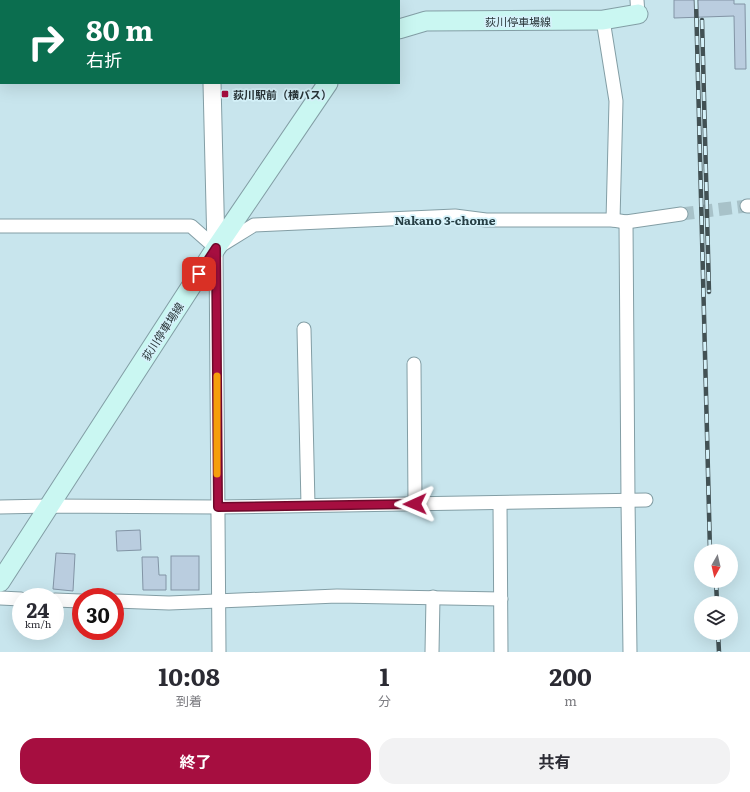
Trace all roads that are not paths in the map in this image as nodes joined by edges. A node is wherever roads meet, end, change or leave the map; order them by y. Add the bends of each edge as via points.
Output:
1 (638, 7) edge
2 (603, 20) junction
3 (400, 29) edge
4 (212, 84) edge
5 (327, 84) edge
6 (681, 214) tunnel mouth
7 (620, 221) junction
8 (0, 226) edge
9 (216, 248) junction
10 (304, 329) dead end
11 (414, 364) dead end
12 (628, 500) junction
13 (646, 500) dead end
14 (500, 503) junction
15 (415, 504) junction
16 (48, 506) junction
17 (308, 506) junction
18 (0, 507) edge
19 (218, 507) junction
20 (0, 582) edge
21 (433, 597) junction
22 (0, 598) edge
23 (12, 599) edge
24 (501, 599) junction
25 (218, 600) junction
26 (124, 602) edge
27 (219, 652) edge
28 (432, 652) edge
29 (501, 652) edge
30 (630, 652) edge

1 - 2 main road, 荻川停車場線
2 - 3 main road, 荻川停車場線 via 426,21
2 - 7 street via 616,101
4 - 9 street
5 - 9 main road, 荻川停車場線
6 - 7 street
7 - 9 street via 486,220 455,216 254,225
7 - 12 street
8 - 9 street via 191,226
9 - 16 main road, 荻川停車場線
9 - 19 street
10 - 17 street
11 - 15 street
12 - 13 street
12 - 14 street
12 - 30 street
14 - 15 street
14 - 24 street
15 - 17 street
16 - 18 street
16 - 19 street
16 - 20 main road, 荻川停車場線
17 - 19 street
19 - 25 street
21 - 24 street
21 - 25 street via 337,596
21 - 28 street
22 - 23 street
24 - 29 street
25 - 26 street
25 - 27 street

